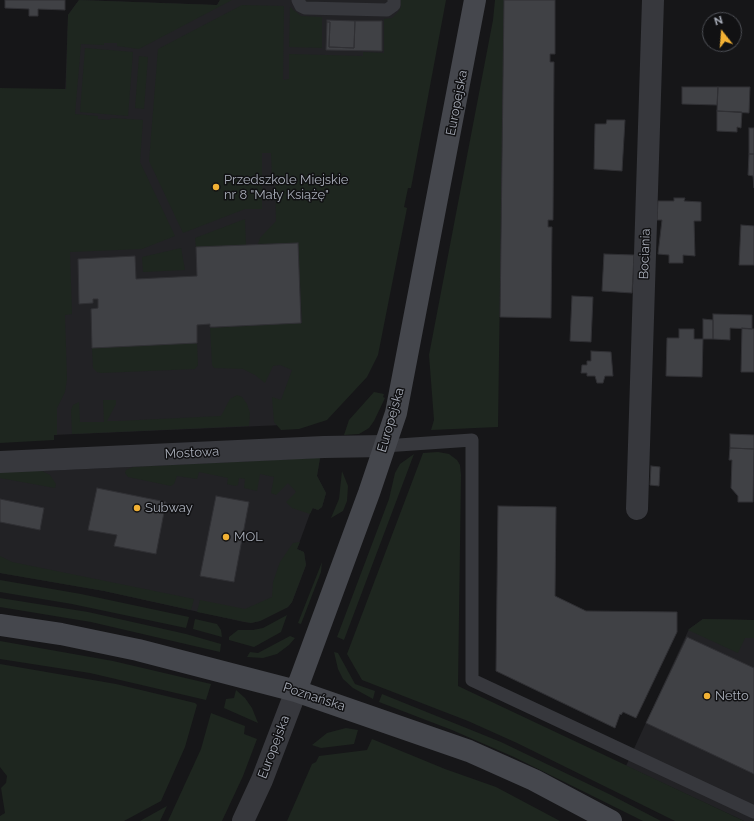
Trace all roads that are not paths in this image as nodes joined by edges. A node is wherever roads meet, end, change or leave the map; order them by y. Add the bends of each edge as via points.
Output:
1 (298, 0) edge
2 (394, 0) edge
3 (475, 0) edge
4 (653, 0) edge
5 (384, 446) junction
6 (0, 462) edge
7 (638, 509) dead end
8 (0, 624) edge
9 (296, 691) junction
10 (754, 812) edge
11 (243, 821) edge
12 (610, 821) edge

1 - 2 lane via 305,8 387,10 394,5
3 - 5 street, Europejska via 396,414
4 - 7 street, Bociania
5 - 6 street, Mostowa
5 - 9 street, Europejska
5 - 10 lane via 472,440 472,680
8 - 9 street, Poznańska via 138,650
9 - 11 street, Europejska via 262,780
9 - 12 street, Poznańska via 469,751 534,780

